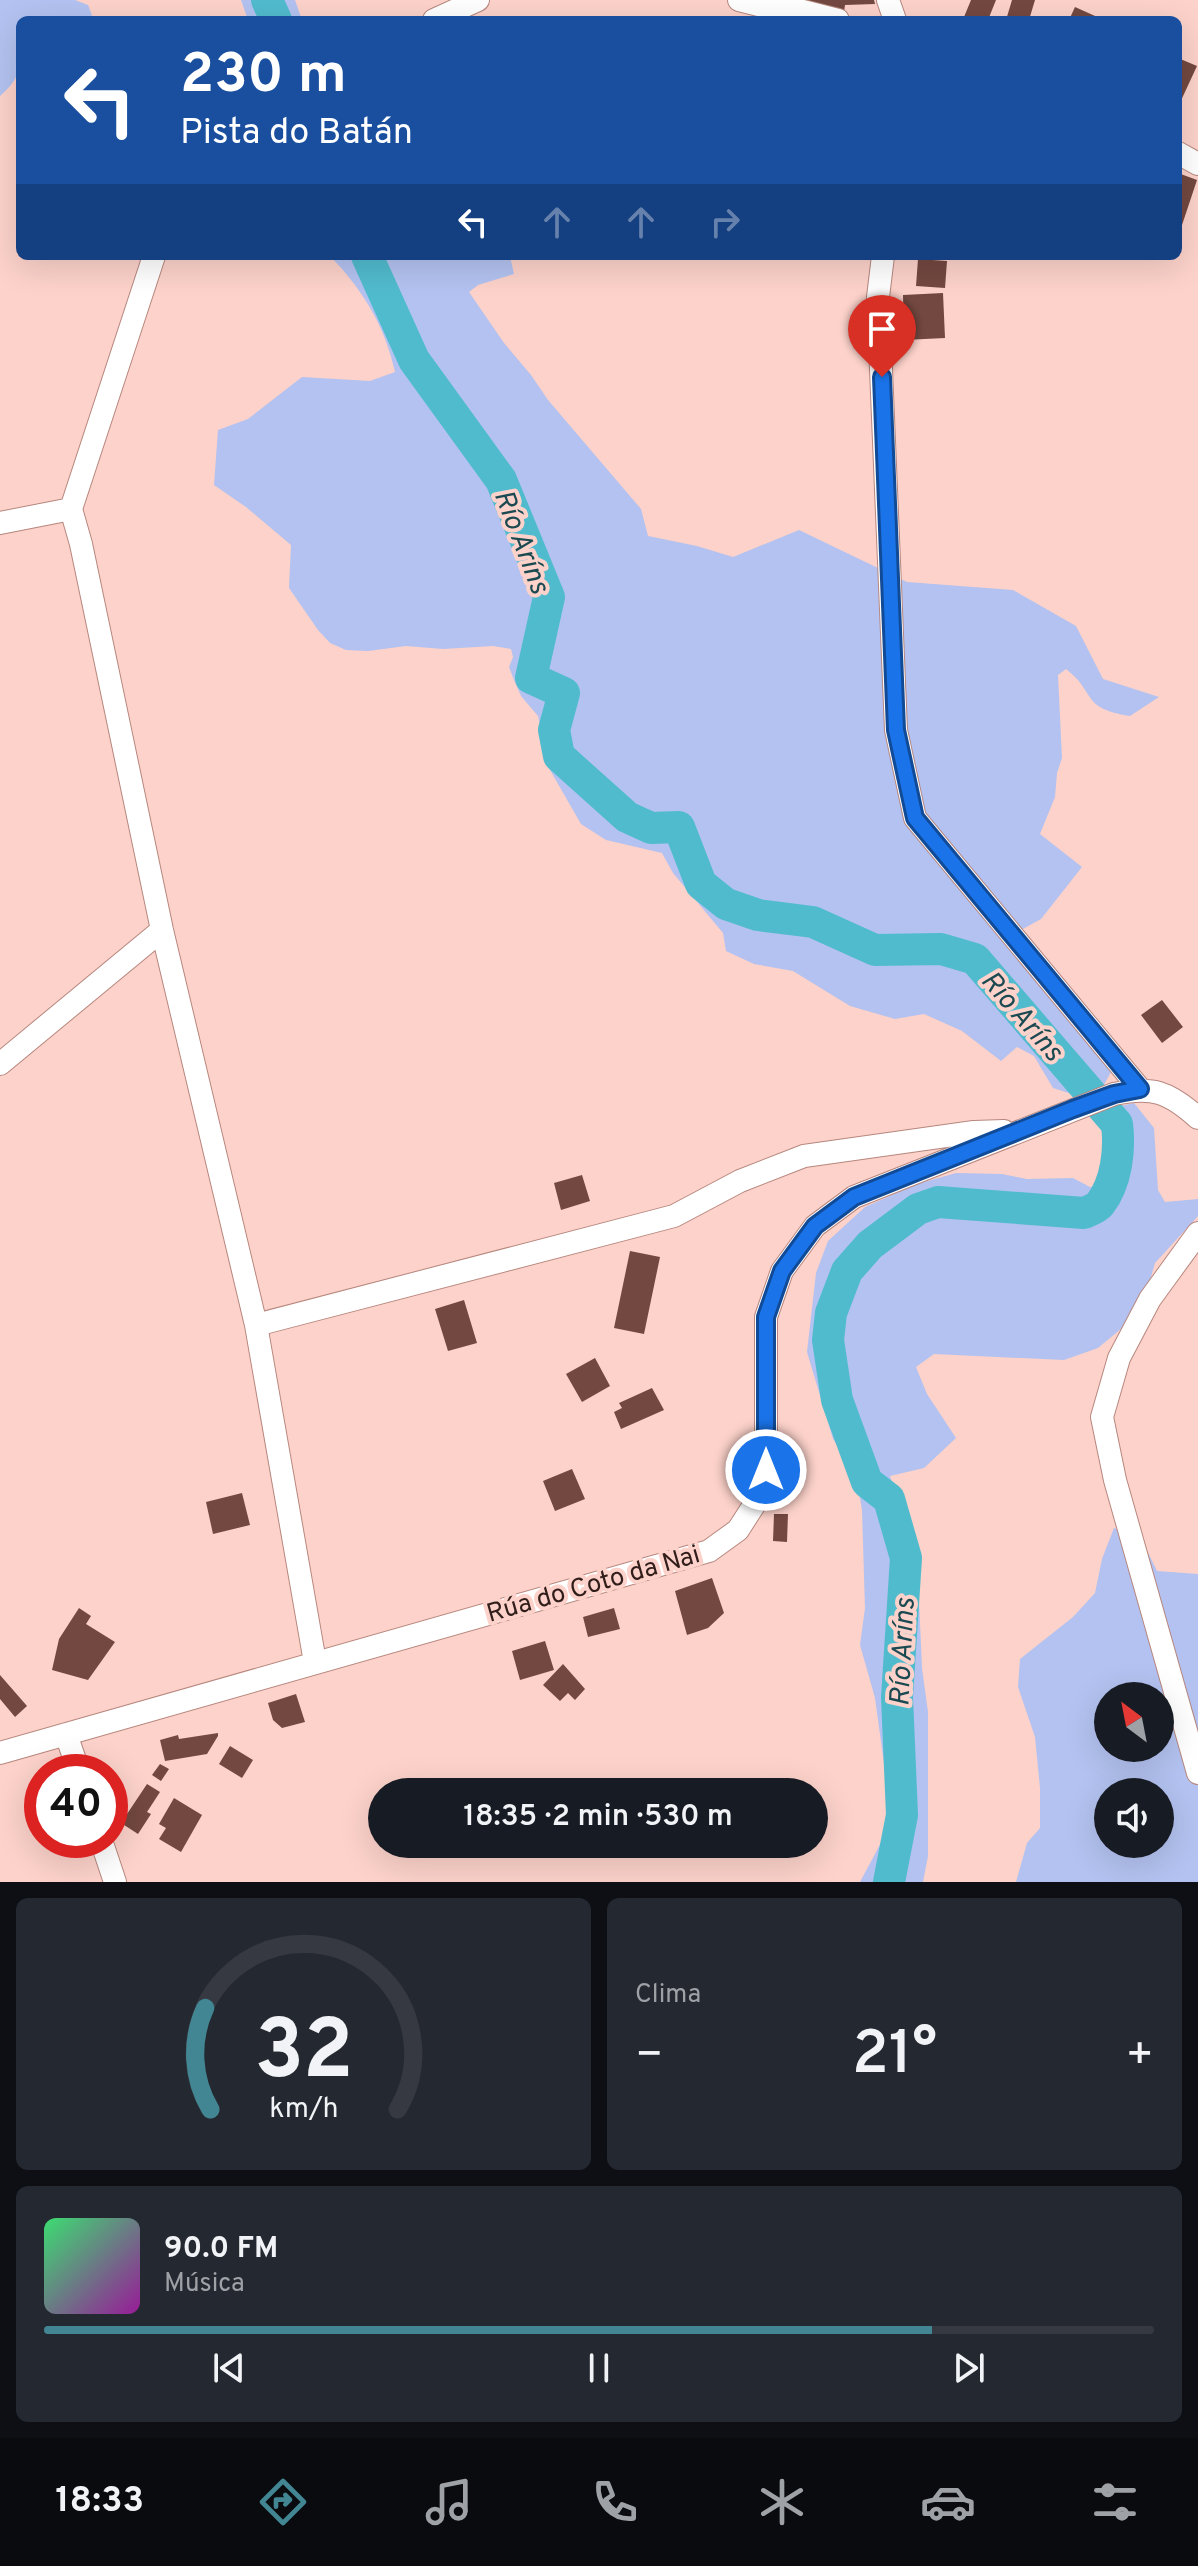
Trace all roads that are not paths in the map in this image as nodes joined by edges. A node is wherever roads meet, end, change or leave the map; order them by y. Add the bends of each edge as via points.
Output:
1 (478, 0) edge
2 (739, 0) edge
3 (443, 16) edge
4 (822, 16) edge
5 (153, 260) edge
6 (883, 260) edge
7 (71, 509) junction
8 (0, 523) edge
9 (162, 930) junction
10 (0, 1064) edge
11 (1140, 1089) junction
12 (1198, 1118) edge
13 (1021, 1131) junction
14 (1198, 1233) edge
15 (256, 1325) junction
16 (315, 1662) junction
17 (66, 1734) junction
18 (0, 1753) edge
19 (73, 1754) edge
20 (1198, 1773) edge
21 (107, 1858) edge
22 (115, 1882) edge

1 - 3 street
2 - 4 street
5 - 7 street
6 - 11 street via 878,297 896,730 915,818
7 - 8 street
7 - 9 street
9 - 10 street
9 - 15 street
11 - 12 street via 1177,1099
11 - 13 street, Rúa do Coto da Nai
13 - 15 street via 974,1132 804,1156 740,1181 674,1216
13 - 16 street, Rúa do Coto da Nai via 854,1197 815,1226 782,1271 766,1317 766,1470 756,1502 738,1530 709,1551
14 - 20 street via 1150,1299 1119,1358 1102,1417
15 - 16 street
16 - 17 street, Rúa do Coto da Nai
17 - 18 street, Rúa do Coto da Nai
17 - 19 street
21 - 22 street

